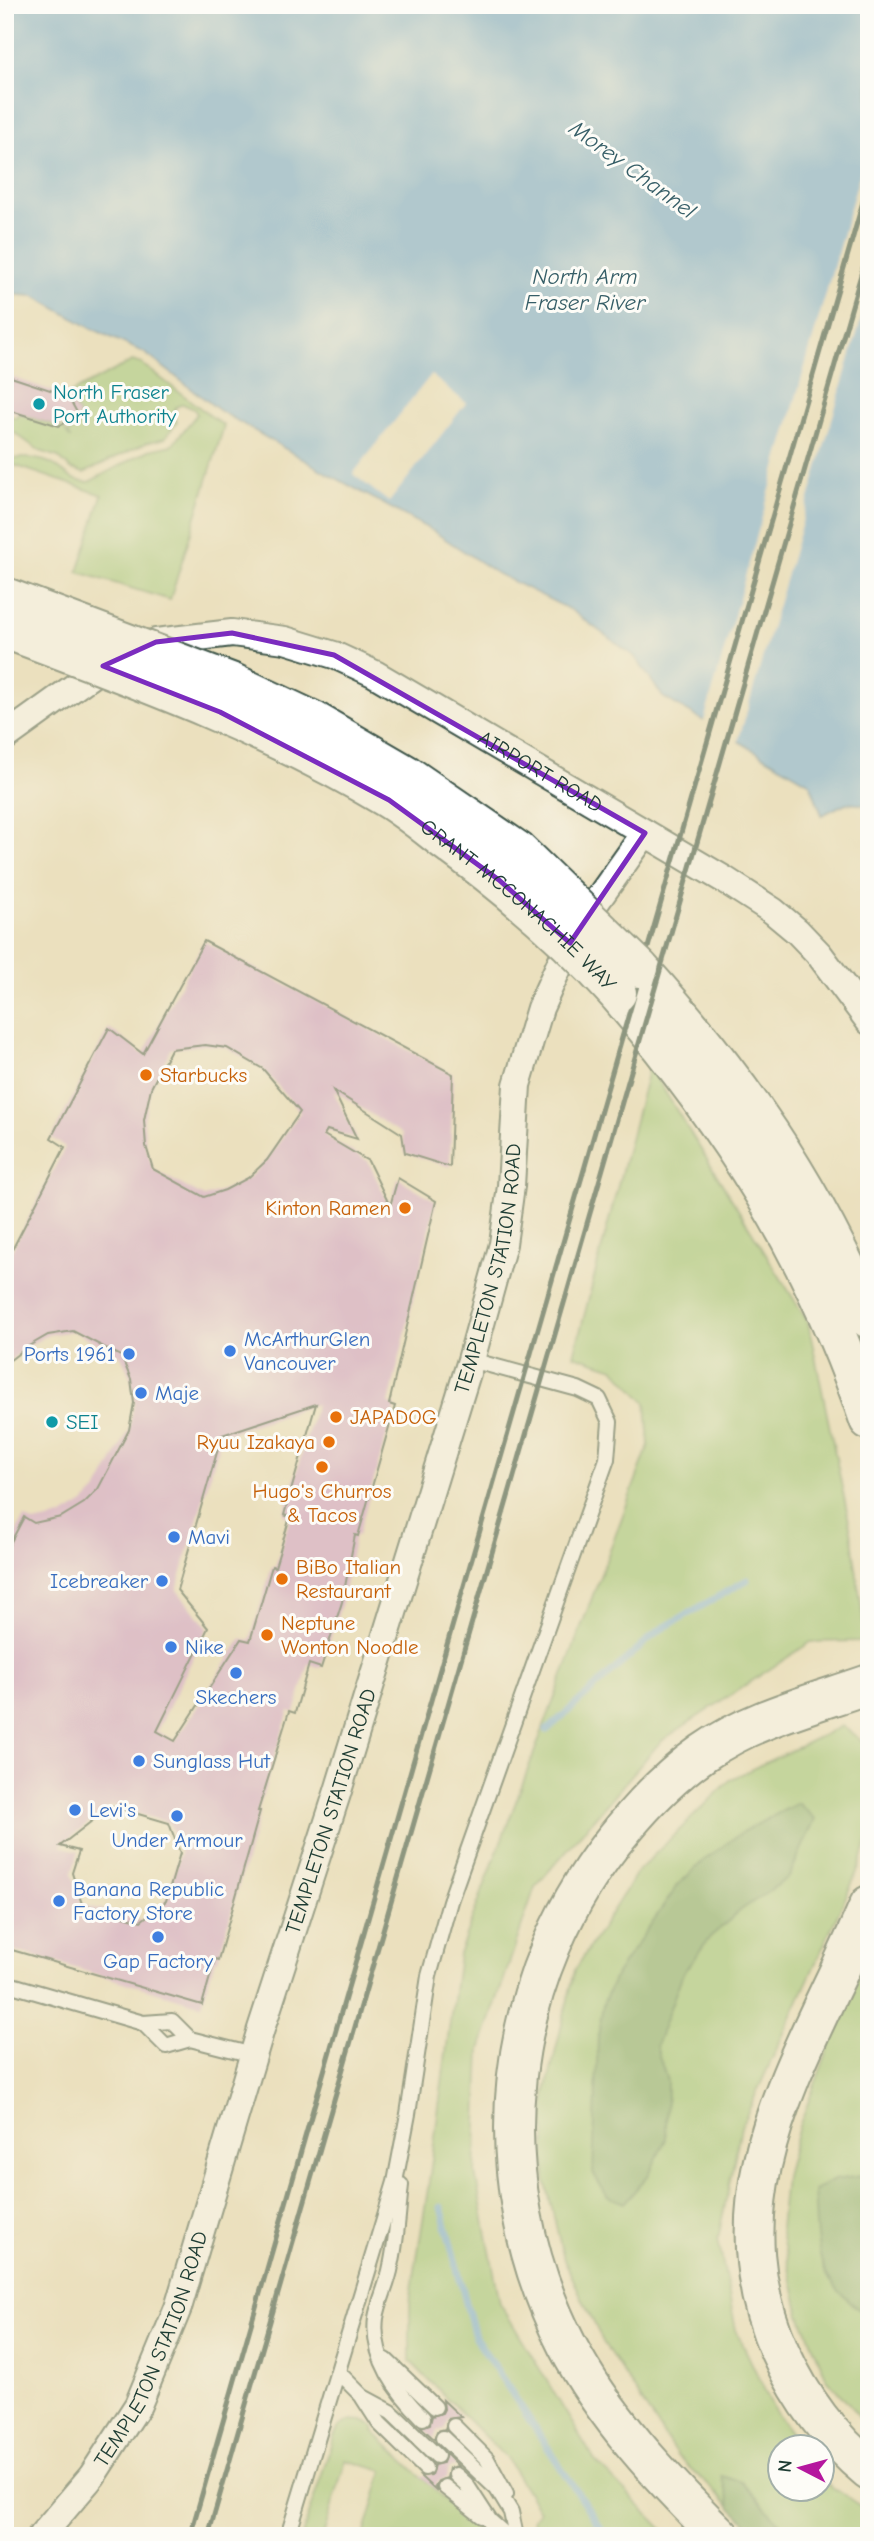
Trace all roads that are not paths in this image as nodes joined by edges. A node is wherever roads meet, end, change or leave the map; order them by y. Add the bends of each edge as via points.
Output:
1 (5, 597) edge
2 (5, 629) edge
3 (5, 737) edge
4 (645, 833) junction
5 (628, 980) junction
6 (869, 1021) edge
7 (869, 1319) edge
8 (471, 1360) junction
9 (869, 1420) edge
10 (866, 1685) edge
11 (869, 1905) edge
12 (5, 1983) edge
13 (143, 2023) junction
14 (190, 2039) junction
15 (253, 2055) junction
16 (408, 2114) junction
17 (379, 2348) junction
18 (338, 2372) junction
19 (363, 2397) junction
20 (435, 2407) dead end
21 (423, 2418) dead end
22 (454, 2426) dead end
23 (443, 2438) dead end
24 (437, 2456) dead end
25 (425, 2468) dead end
26 (869, 2470) edge
27 (456, 2474) dead end
28 (445, 2487) dead end
29 (511, 2512) junction
30 (490, 2521) junction
31 (41, 2536) edge
32 (288, 2536) edge
33 (508, 2536) edge
34 (516, 2536) edge
35 (720, 2536) edge

1 - 5 main road, GRANT MCCONACHIE WAY, bridge via 233,683 314,721 396,768 518,850
2 - 5 main road, GRANT MCCONACHIE WAY, bridge via 220,712 389,800 499,880 564,937
3 - 4 street, AIRPORT ROAD via 119,655 156,642 232,633 285,640 375,674
4 - 6 street, AIRPORT ROAD via 725,880 797,931 840,979
4 - 8 street, TEMPLETON STATION ROAD via 574,933 540,1008 517,1085 503,1244
5 - 7 main road, GRANT MCCONACHIE WAY via 719,1062 772,1134 818,1214
5 - 9 main road, GRANT MCCONACHIE WAY via 769,1199 826,1310
8 - 15 street, TEMPLETON STATION ROAD
8 - 16 lane via 599,1399 610,1422 607,1460 450,1901 429,1976
10 - 35 main road via 789,1710 705,1752 634,1816 595,1865 551,1945 529,2005 517,2064 513,2128 519,2193 531,2248 554,2316 582,2371 622,2429
11 - 26 main road via 778,2108 762,2162 754,2220 759,2285 788,2370 818,2418
12 - 13 lane
13 - 14 lane via 172,2021
13 - 14 lane via 166,2046
14 - 15 lane
15 - 31 street, TEMPLETON STATION ROAD via 178,2308 138,2405 92,2476
16 - 17 lane via 395,2245 376,2319
16 - 18 lane via 382,2231
17 - 20 lane
17 - 21 lane via 392,2382
18 - 19 lane
18 - 32 lane
19 - 24 lane via 391,2412
19 - 25 lane via 379,2423
22 - 29 lane via 487,2459 500,2479
23 - 29 lane via 497,2489
27 - 30 lane
28 - 30 lane
29 - 34 lane
30 - 33 lane

